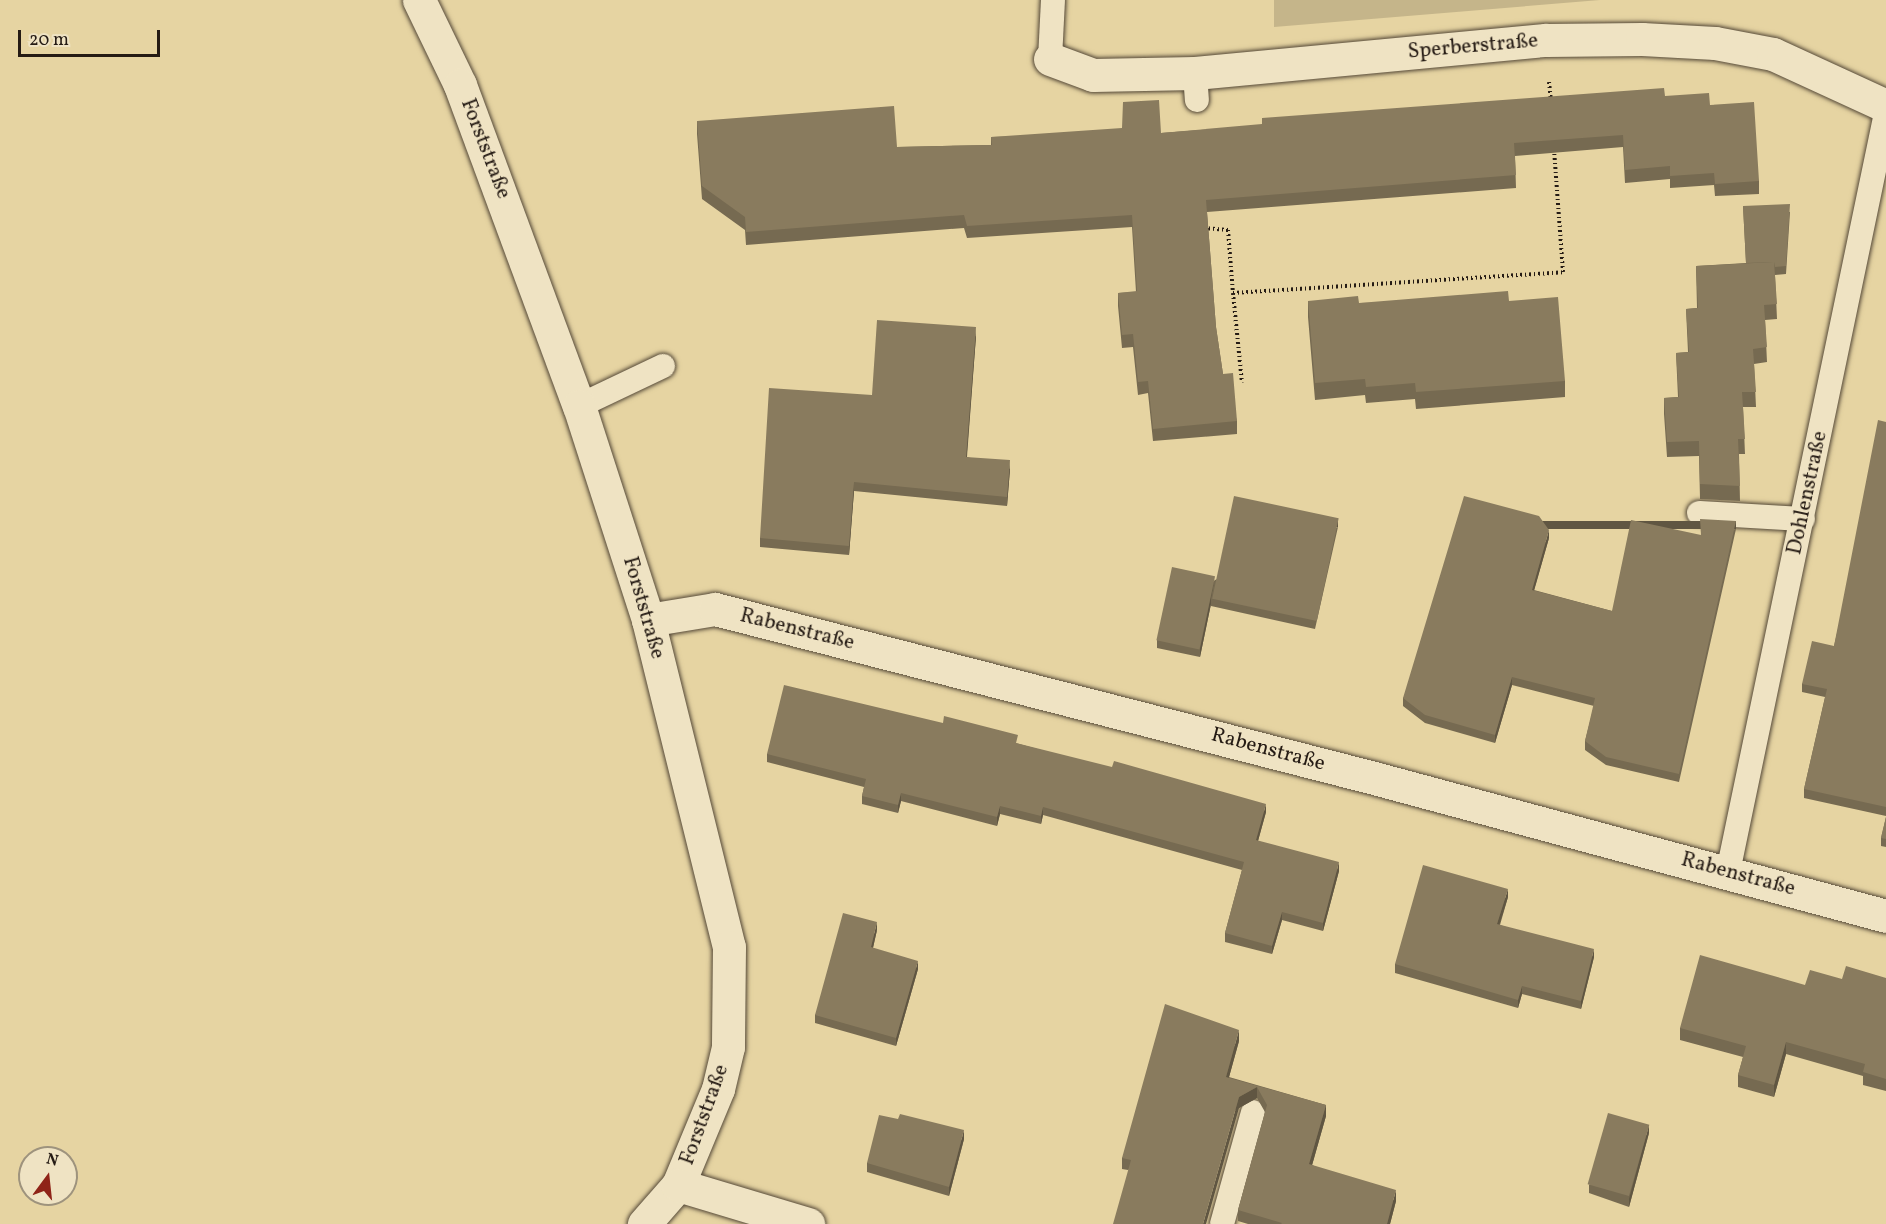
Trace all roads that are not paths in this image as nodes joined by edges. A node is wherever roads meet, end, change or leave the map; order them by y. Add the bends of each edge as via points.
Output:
1 (419, 0) edge
2 (1053, 0) edge
3 (1050, 59) joint
4 (1886, 106) edge
5 (1886, 113) edge
6 (663, 366) dead end
7 (579, 406) junction
8 (1699, 513) dead end
9 (1803, 519) junction
10 (648, 620) junction
11 (1728, 872) junction
12 (1886, 916) edge
13 (1253, 1112) dead end
14 (678, 1185) junction
15 (644, 1224) edge
16 (808, 1224) edge
17 (1222, 1224) edge

1 - 7 street, Forststraße via 460,85
2 - 3 lane
3 - 4 street, Sperberstraße via 1093,75 1196,87 1546,40 1715,43 1773,54
5 - 9 lane, Dohlenstraße
6 - 7 lane
7 - 10 street, Forststraße
8 - 9 lane
9 - 11 lane, Dohlenstraße
10 - 11 street, Rabenstraße via 715,609
10 - 14 street, Forststraße via 729,946 728,1047 700,1141
11 - 12 street, Rabenstraße
13 - 17 lane
14 - 15 street, Forststraße
14 - 16 street

